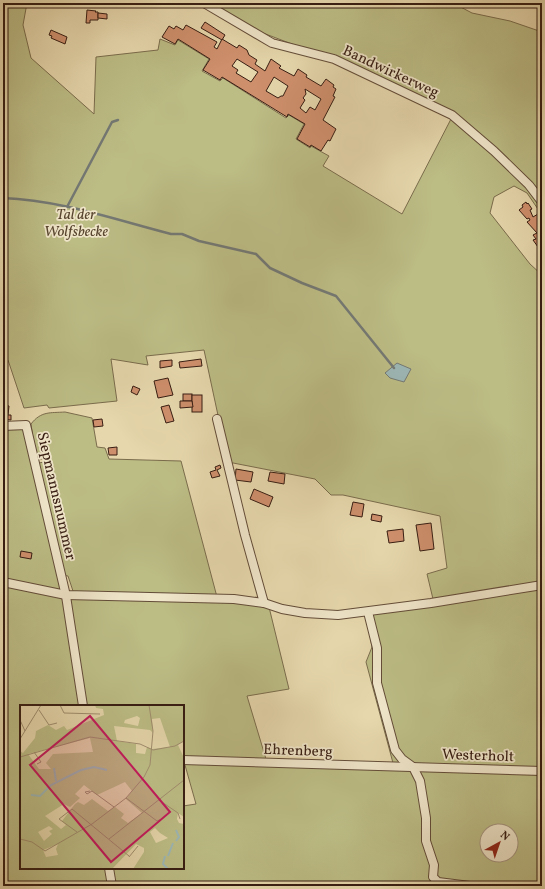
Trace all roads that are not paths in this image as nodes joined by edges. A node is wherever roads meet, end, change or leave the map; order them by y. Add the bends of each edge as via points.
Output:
1 (204, 3) edge
2 (542, 202) edge
3 (217, 419) dead end
4 (3, 426) edge
5 (3, 582) edge
6 (542, 585) edge
7 (66, 595) junction
8 (264, 603) junction
9 (368, 612) junction
10 (83, 705) edge
11 (184, 760) edge
12 (413, 767) junction
13 (542, 771) edge
14 (109, 869) edge
15 (112, 886) edge
16 (470, 886) edge

1 - 2 street, Bandwirkerweg via 272,43 334,59 452,115 494,151 529,185
3 - 8 street
4 - 7 street, Siepmannsnummer via 26,425
5 - 7 street
6 - 9 street
7 - 8 street via 234,599
7 - 10 street
8 - 9 street via 305,613 338,615
9 - 12 street via 377,648 377,683 394,750
11 - 12 street, Ehrenberg
12 - 13 street, Westerholt
12 - 16 street via 420,782 426,818 426,841 434,865 434,877 438,882
14 - 15 street

